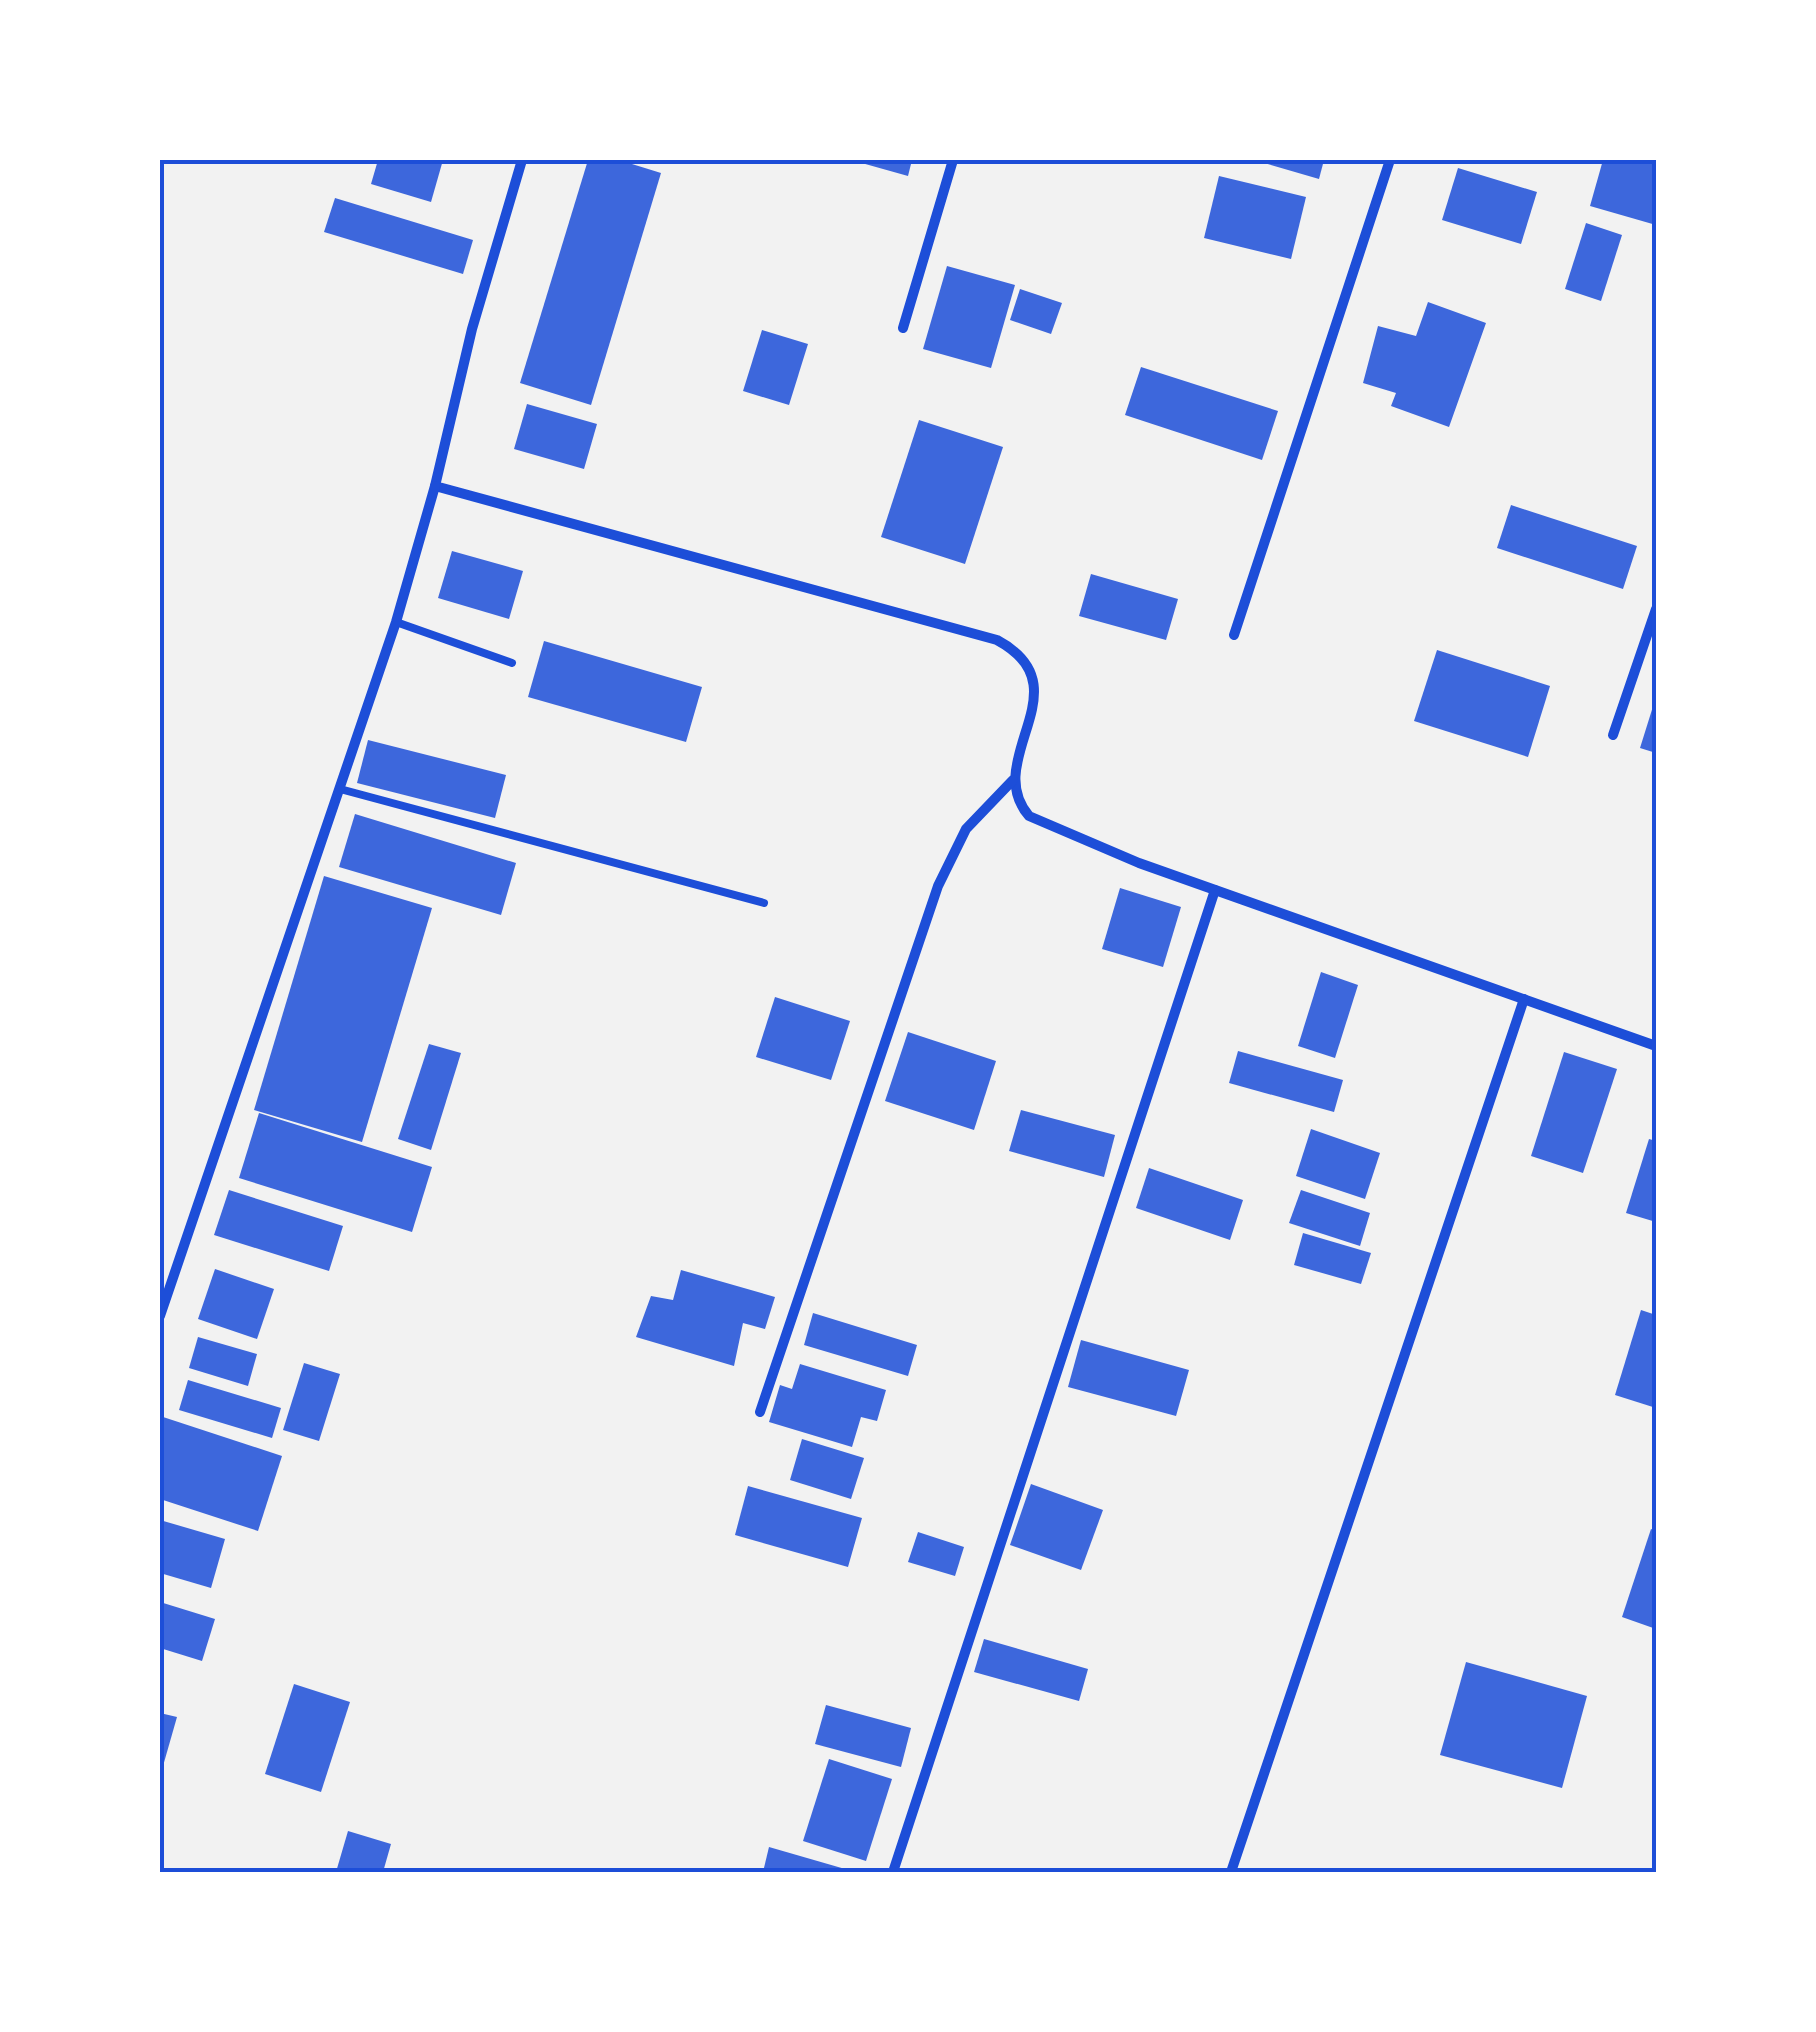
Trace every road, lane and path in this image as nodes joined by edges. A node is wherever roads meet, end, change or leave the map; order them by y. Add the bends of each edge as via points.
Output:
1 (522, 160) edge
2 (953, 160) edge
3 (1390, 160) edge
4 (903, 328) dead end
5 (435, 486) junction
6 (1656, 609) edge
7 (396, 622) junction
8 (1234, 635) dead end
9 (512, 663) dead end
10 (1613, 734) dead end
11 (1013, 780) junction
12 (340, 788) junction
13 (1216, 890) junction
14 (764, 903) dead end
15 (1524, 999) junction
16 (1656, 1046) edge
17 (160, 1316) edge
18 (760, 1412) dead end
19 (893, 1872) edge
20 (1230, 1872) edge

1 - 5 street
2 - 4 street
3 - 8 street
5 - 7 street
5 - 11 street via 997,640 1023,659 1035,685
6 - 10 street
7 - 9 lane
7 - 12 street
11 - 13 street via 1024,811 1034,819
11 - 18 street via 966,829 938,886
12 - 14 lane
12 - 17 street
13 - 15 street
13 - 19 street
15 - 16 street
15 - 20 street

